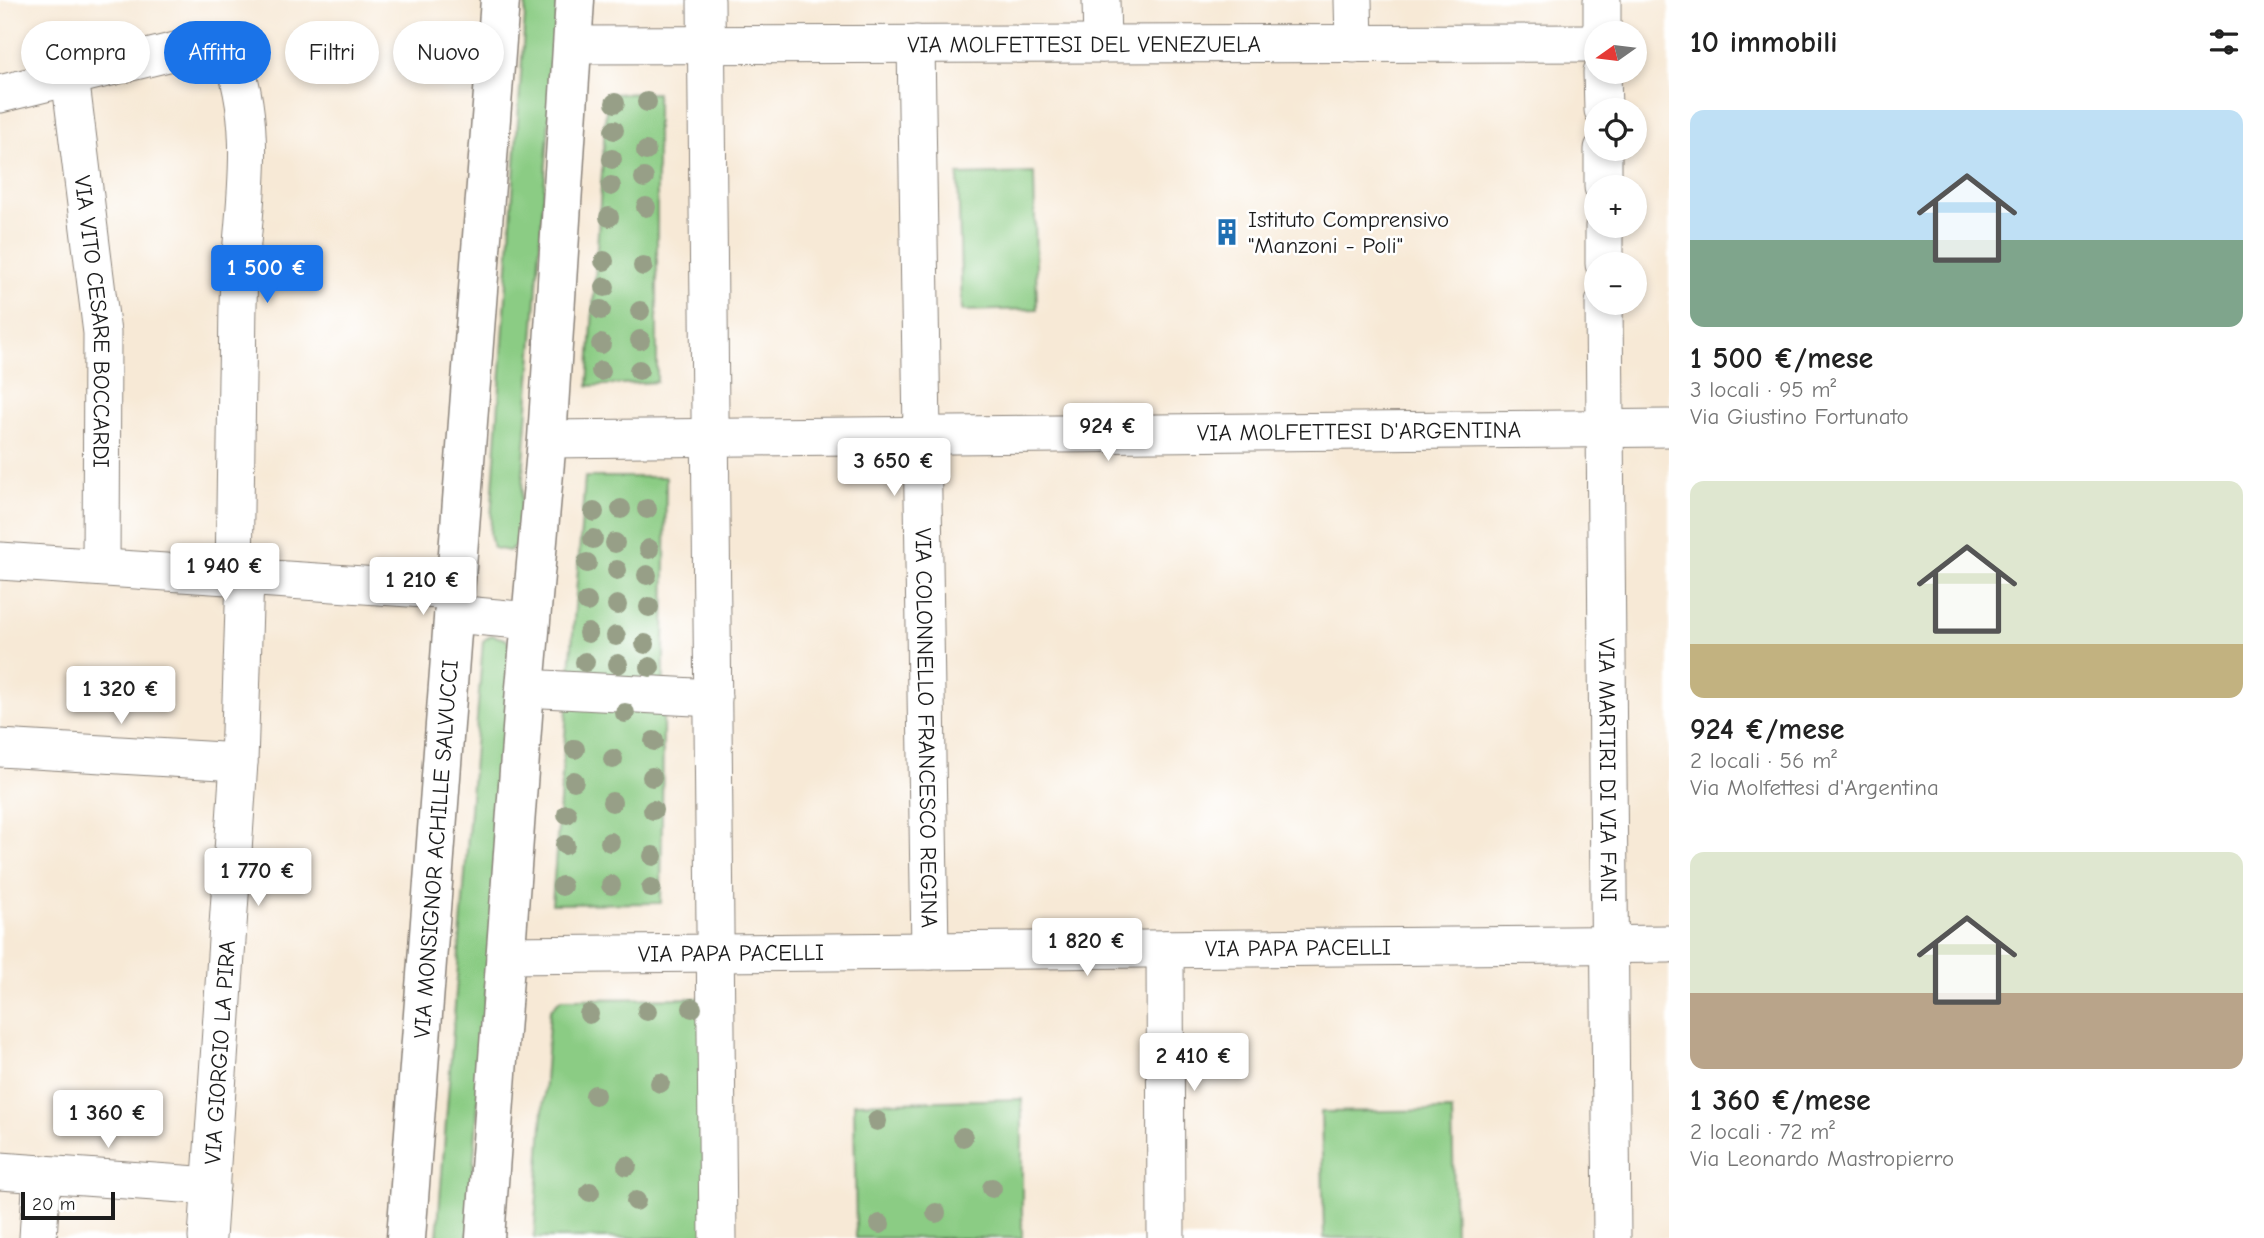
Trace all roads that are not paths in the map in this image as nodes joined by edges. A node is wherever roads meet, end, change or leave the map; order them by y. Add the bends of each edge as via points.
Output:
1 (500, 0) edge
2 (575, 0) edge
3 (706, 0) edge
4 (1101, 0) edge
5 (1353, 0) edge
6 (1602, 0) edge
7 (1602, 21) edge
8 (1584, 43) edge
9 (706, 44) junction
10 (916, 44) junction
11 (1102, 44) junction
12 (1354, 44) junction
13 (573, 45) junction
14 (150, 57) edge
15 (39, 84) edge
16 (71, 84) edge
17 (0, 94) edge
18 (1604, 315) edge
19 (1669, 428) edge
20 (1606, 429) junction
21 (922, 436) junction
22 (710, 438) junction
23 (547, 439) junction
24 (0, 561) edge
25 (101, 566) junction
26 (239, 575) junction
27 (453, 603) junction
28 (531, 621) junction
29 (525, 688) junction
30 (713, 698) junction
31 (0, 748) edge
32 (239, 762) junction
33 (1610, 944) junction
34 (1669, 944) edge
35 (1165, 948) junction
36 (930, 951) junction
37 (715, 953) junction
38 (505, 955) junction
39 (0, 1171) edge
40 (42, 1174) junction
41 (211, 1186) junction
42 (38, 1238) edge
43 (208, 1238) edge
44 (406, 1238) edge
45 (485, 1238) edge
46 (718, 1238) edge
47 (1166, 1238) edge
48 (1612, 1238) edge

1 - 27 main road, VIA MONSIGNOR ACHILLE SALVUCCI
2 - 13 main road
3 - 9 street
4 - 11 street
5 - 12 street
6 - 7 street
8 - 12 street, VIA MOLFETTESI DEL VENEZUELA
9 - 10 street, VIA MOLFETTESI DEL VENEZUELA
9 - 13 street, VIA MOLFETTESI DEL VENEZUELA
9 - 22 street
10 - 11 street, VIA MOLFETTESI DEL VENEZUELA
10 - 21 street, VIA COLONNELLO FRANCESCO REGINA
11 - 12 street, VIA MOLFETTESI DEL VENEZUELA
13 - 23 main road
14 - 26 street, VIA GIORGIO LA PIRA via 218,45 229,48 236,65 248,172 239,282
15 - 17 street
16 - 25 street, VIA VITO CESARE BOCCARDI via 102,333
18 - 20 street, VIA MARTIRI DI VIA FANI
19 - 20 street, VIA MOLFETTESI D'ARGENTINA
20 - 21 street, VIA MOLFETTESI D'ARGENTINA
20 - 33 street, VIA MARTIRI DI VIA FANI
21 - 22 street, VIA MOLFETTESI D'ARGENTINA
21 - 36 street, VIA COLONNELLO FRANCESCO REGINA
22 - 23 street, VIA MOLFETTESI D'ARGENTINA
22 - 30 street
23 - 28 main road
24 - 25 street
25 - 26 street
26 - 27 street
26 - 32 street, VIA GIORGIO LA PIRA
27 - 28 street
27 - 44 main road, VIA MONSIGNOR ACHILLE SALVUCCI
28 - 29 main road
29 - 30 street
29 - 38 main road
30 - 37 street
31 - 32 street
32 - 41 street, VIA GIORGIO LA PIRA
33 - 34 street, VIA PAPA PACELLI
33 - 35 street, VIA PAPA PACELLI
33 - 48 street, VIA MARTIRI DI VIA FANI
35 - 36 street, VIA PAPA PACELLI
35 - 47 street
36 - 37 street, VIA PAPA PACELLI
37 - 38 street, VIA PAPA PACELLI
37 - 46 street
38 - 45 main road
39 - 40 street
40 - 41 street
40 - 42 street
41 - 43 street, VIA GIORGIO LA PIRA

